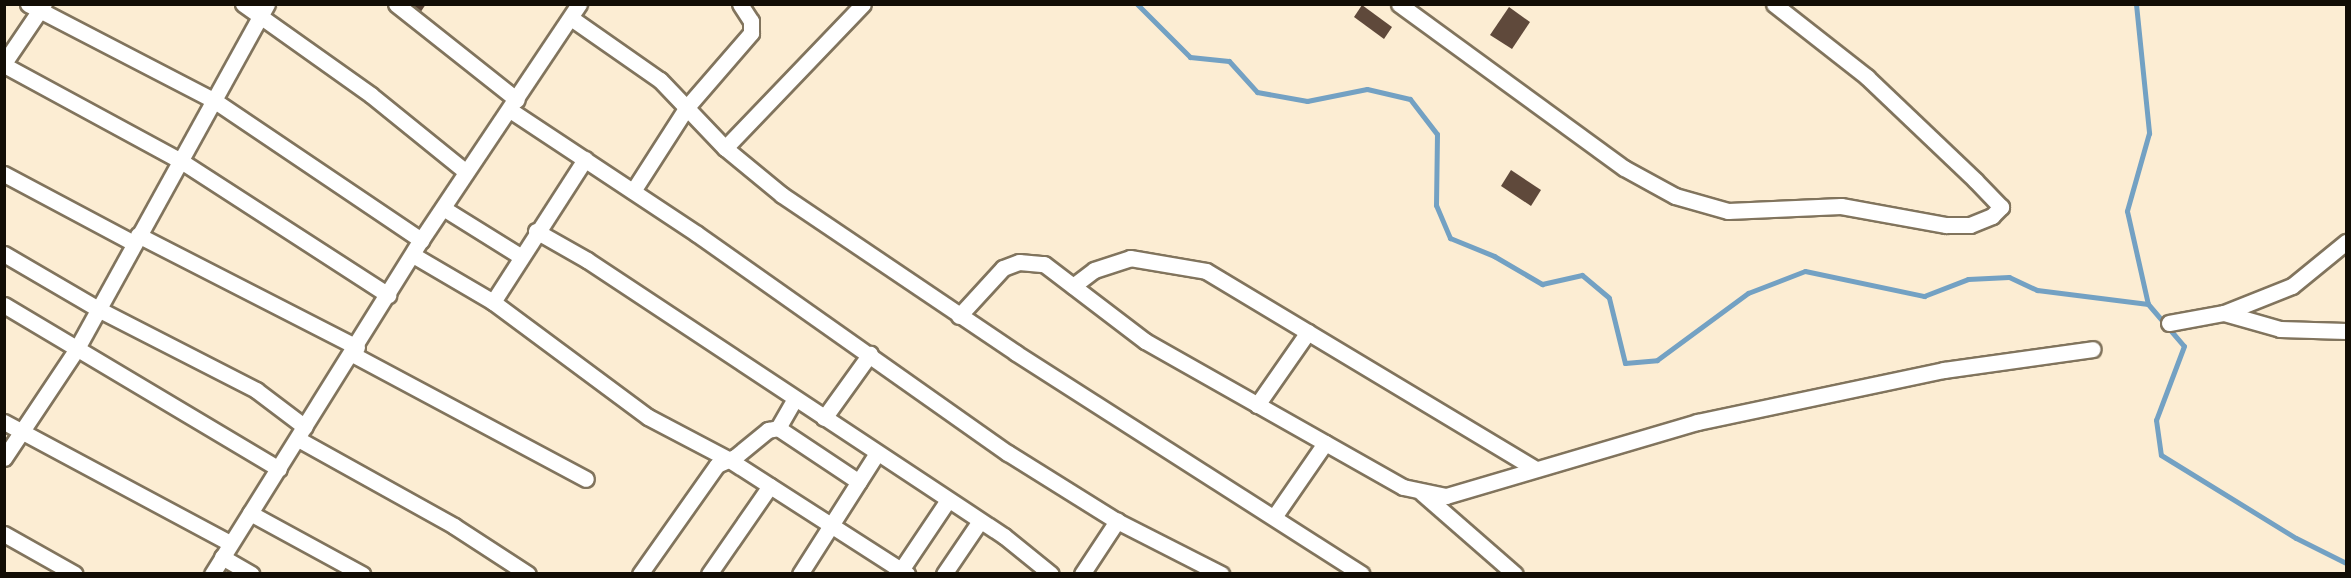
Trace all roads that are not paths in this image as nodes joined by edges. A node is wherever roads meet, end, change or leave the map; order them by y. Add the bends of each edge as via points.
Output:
1 (243, 4) edge
2 (396, 4) edge
3 (740, 4) edge
4 (863, 4) edge
5 (1399, 4) edge
6 (1774, 4) edge
7 (37, 7) edge
8 (264, 9) edge
9 (575, 9) edge
10 (4, 64) edge
11 (215, 101) junction
12 (513, 105) junction
13 (687, 107) junction
14 (725, 148) junction
15 (585, 159) junction
16 (181, 161) junction
17 (466, 172) junction
18 (4, 174) edge
19 (633, 191) junction
20 (443, 208) junction
21 (537, 231) junction
22 (136, 239) junction
23 (421, 240) junction
24 (2346, 242) edge
25 (4, 254) edge
26 (413, 255) junction
27 (520, 256) junction
28 (1073, 286) junction
29 (388, 295) junction
30 (493, 302) junction
31 (4, 305) edge
32 (98, 309) junction
33 (2224, 313) junction
34 (959, 316) junction
35 (2169, 323) dead end
36 (2346, 331) edge
37 (1308, 332) junction
38 (2093, 349) dead end
39 (76, 350) junction
40 (355, 350) junction
41 (870, 354) junction
42 (795, 399) junction
43 (1257, 405) junction
44 (824, 418) junction
45 (4, 422) edge
46 (778, 428) junction
47 (21, 432) junction
48 (302, 433) junction
49 (1325, 443) junction
50 (877, 453) junction
51 (4, 458) edge
52 (728, 459) junction
53 (1534, 468) junction
54 (279, 469) junction
55 (586, 480) dead end
56 (859, 482) junction
57 (770, 486) junction
58 (1422, 493) junction
59 (948, 500) junction
60 (250, 513) junction
61 (1274, 517) junction
62 (980, 521) junction
63 (1117, 521) junction
64 (831, 526) junction
65 (4, 534) edge
66 (230, 543) junction
67 (222, 556) junction
68 (508, 568) edge
69 (712, 572) edge
70 (904, 572) edge
71 (75, 573) edge
72 (212, 573) edge
73 (252, 573) edge
74 (362, 573) edge
75 (528, 573) edge
76 (640, 573) edge
77 (800, 573) edge
78 (944, 573) edge
79 (1051, 573) edge
80 (1082, 573) edge
81 (1221, 573) edge
82 (1361, 573) edge
83 (1515, 573) edge

1 - 8 street
2 - 12 street
3 - 13 street via 752,21 751,33
4 - 14 street
5 - 6 street via 1624,168 1674,196 1728,211 1841,206 1947,225 1970,225 1992,216 2001,207 1867,77
7 - 10 street
7 - 11 street
8 - 11 street
8 - 17 street
9 - 12 street
9 - 13 street
10 - 16 street
11 - 16 street
11 - 23 street
12 - 15 street
12 - 17 street
13 - 14 street
13 - 19 street
14 - 34 street via 782,195
15 - 19 street
15 - 21 street
16 - 22 street
16 - 29 street
17 - 20 street
18 - 22 street
19 - 41 street
20 - 23 street
20 - 27 street
21 - 27 street
21 - 42 street
22 - 32 street
22 - 40 street
23 - 26 street
24 - 33 street via 2292,286
25 - 32 street
26 - 29 street
26 - 30 street
27 - 30 street
28 - 34 street via 1044,264 1019,262 1003,267
28 - 37 street via 1094,270 1130,258 1188,266 1206,271
28 - 43 street via 1145,340
29 - 40 street
30 - 52 street via 648,417
31 - 39 street
32 - 39 street
32 - 48 street via 256,390
33 - 35 street
33 - 36 street via 2280,329
34 - 61 street
37 - 43 street
37 - 53 street
38 - 53 street via 1944,370 1834,392 1697,422
39 - 47 street
39 - 54 street
40 - 48 street
40 - 55 street
41 - 44 street
41 - 63 street via 1008,453
42 - 44 street
42 - 46 street
43 - 49 street
44 - 50 street
45 - 47 street
46 - 52 street via 768,430
46 - 56 street
47 - 51 street
47 - 66 street
48 - 54 street
48 - 68 street via 415,503
49 - 58 street via 1403,487
49 - 61 street
50 - 56 street
50 - 59 street
52 - 57 street
52 - 76 street via 717,465
53 - 58 street via 1464,492 1446,496
54 - 60 street
56 - 64 street
57 - 64 street
57 - 69 street
58 - 83 street
59 - 62 street
59 - 70 street
60 - 66 street
60 - 74 street
61 - 82 street
62 - 78 street
62 - 79 street
63 - 80 street
63 - 81 street
64 - 70 street
64 - 77 street
65 - 71 street
66 - 67 street
67 - 72 street
67 - 73 street
68 - 75 street

